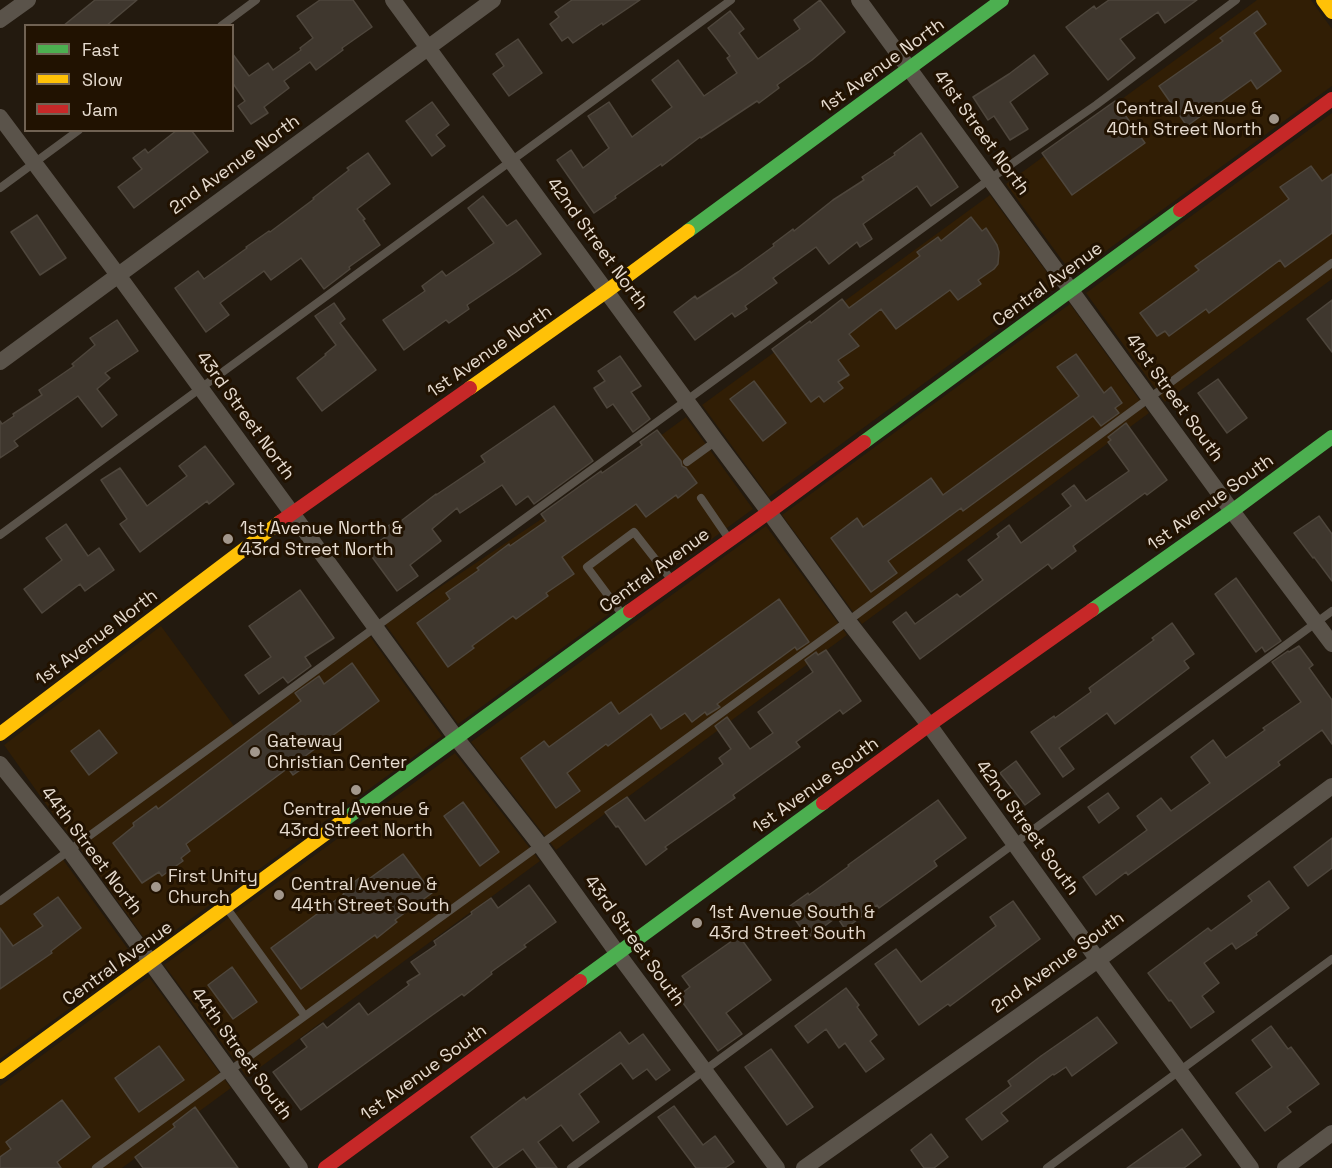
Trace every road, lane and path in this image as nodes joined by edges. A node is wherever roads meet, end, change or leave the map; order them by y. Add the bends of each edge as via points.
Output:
1 (28, 0) edge
2 (256, 0) edge
3 (393, 0) edge
4 (494, 0) edge
5 (732, 0) edge
6 (859, 0) edge
7 (1002, 0) edge
8 (1236, 0) edge
9 (1323, 0) edge
10 (1332, 12) edge
11 (0, 20) edge
12 (225, 24) edge
13 (427, 48) junction
14 (910, 69) junction
15 (1332, 99) edge
16 (0, 117) edge
17 (76, 132) edge
18 (511, 161) junction
19 (34, 163) junction
20 (990, 179) junction
21 (0, 188) edge
22 (1332, 263) edge
23 (118, 275) junction
24 (1071, 290) junction
25 (608, 291) junction
26 (0, 362) edge
27 (201, 389) junction
28 (1149, 397) junction
29 (686, 400) junction
30 (1332, 438) edge
31 (716, 441) junction
32 (687, 462) dead end
33 (701, 498) dead end
34 (1232, 511) junction
35 (770, 512) junction
36 (292, 513) junction
37 (0, 535) edge
38 (729, 540) junction
39 (672, 580) junction
40 (1332, 611) edge
41 (624, 617) junction
42 (848, 621) junction
43 (1316, 623) junction
44 (375, 627) junction
45 (1332, 644) edge
46 (929, 725) junction
47 (0, 734) edge
48 (457, 739) junction
49 (0, 764) edge
50 (1332, 786) edge
51 (1014, 844) junction
52 (540, 845) junction
53 (69, 850) junction
54 (0, 901) edge
55 (225, 907) junction
56 (618, 954) junction
57 (1332, 959) edge
58 (1098, 960) junction
59 (150, 963) junction
60 (305, 1016) junction
61 (230, 1070) junction
62 (704, 1070) junction
63 (1179, 1071) junction
64 (0, 1072) edge
65 (1332, 1133) edge
66 (96, 1168) edge
67 (300, 1168) edge
68 (325, 1168) edge
69 (571, 1168) edge
70 (777, 1168) edge
71 (804, 1168) edge
72 (1047, 1168) edge
73 (1251, 1168) edge
74 (1285, 1168) edge

1 - 11 street
2 - 12 lane
3 - 13 street, 42nd Street North
4 - 13 street, 2nd Avenue North
5 - 18 lane
6 - 14 street, 41st Street North
7 - 14 main road, 1st Avenue North
8 - 20 lane
9 - 10 main road
13 - 18 street, 42nd Street North
13 - 23 street, 2nd Avenue North
14 - 20 street, 41st Street North
14 - 25 main road, 1st Avenue North
15 - 24 main road, Central Avenue
16 - 19 street, 43rd Street North
17 - 19 lane
18 - 25 street, 42nd Street North
18 - 27 lane
19 - 21 lane
19 - 23 street, 43rd Street North
20 - 24 street, 41st Street North
20 - 29 lane
22 - 28 lane
23 - 26 street, 2nd Avenue North
23 - 27 street, 43rd Street North
24 - 28 street, 41st Street South
24 - 35 main road, Central Avenue
25 - 29 street, 42nd Street North
25 - 36 main road, 1st Avenue North
27 - 36 street, 43rd Street North
27 - 37 lane
28 - 34 street, 41st Street South
28 - 42 lane
29 - 31 street, 42nd Street North
29 - 44 lane
30 - 34 main road, 1st Avenue South
31 - 32 lane
31 - 35 street, 42nd Street North
33 - 38 lane
34 - 43 street, 41st Street South
34 - 46 main road, 1st Avenue South
35 - 38 main road, Central Avenue
35 - 42 street, 42nd Street South
36 - 44 street, 43rd Street North
36 - 47 main road, 1st Avenue North
38 - 39 main road, Central Avenue
39 - 41 main road, Central Avenue
39 - 41 lane via 634,532 587,567
40 - 43 lane
41 - 48 main road, Central Avenue
42 - 46 street, 42nd Street South
42 - 52 lane
43 - 45 street, 41st Street South
43 - 51 lane
44 - 48 street, 43rd Street North
44 - 53 lane
46 - 51 street, 42nd Street South
46 - 56 main road, 1st Avenue South
48 - 52 street, 43rd Street South
48 - 55 main road, Central Avenue
49 - 53 street, 44th Street North
50 - 58 street, 2nd Avenue South
51 - 58 street, 42nd Street South
51 - 62 lane
52 - 56 street, 43rd Street South
52 - 60 lane
53 - 54 lane
53 - 59 street, 44th Street North
55 - 59 main road, Central Avenue
55 - 60 lane
56 - 62 street, 43rd Street South
56 - 68 main road, 1st Avenue South
57 - 63 lane
58 - 63 street, 42nd Street South
58 - 71 street, 2nd Avenue South
59 - 61 street, 44th Street South
59 - 64 main road, Central Avenue
60 - 61 lane
61 - 66 lane
61 - 67 street, 44th Street South
62 - 69 lane
62 - 70 street, 43rd Street South
63 - 72 lane
63 - 73 street, 42nd Street South
65 - 74 street

